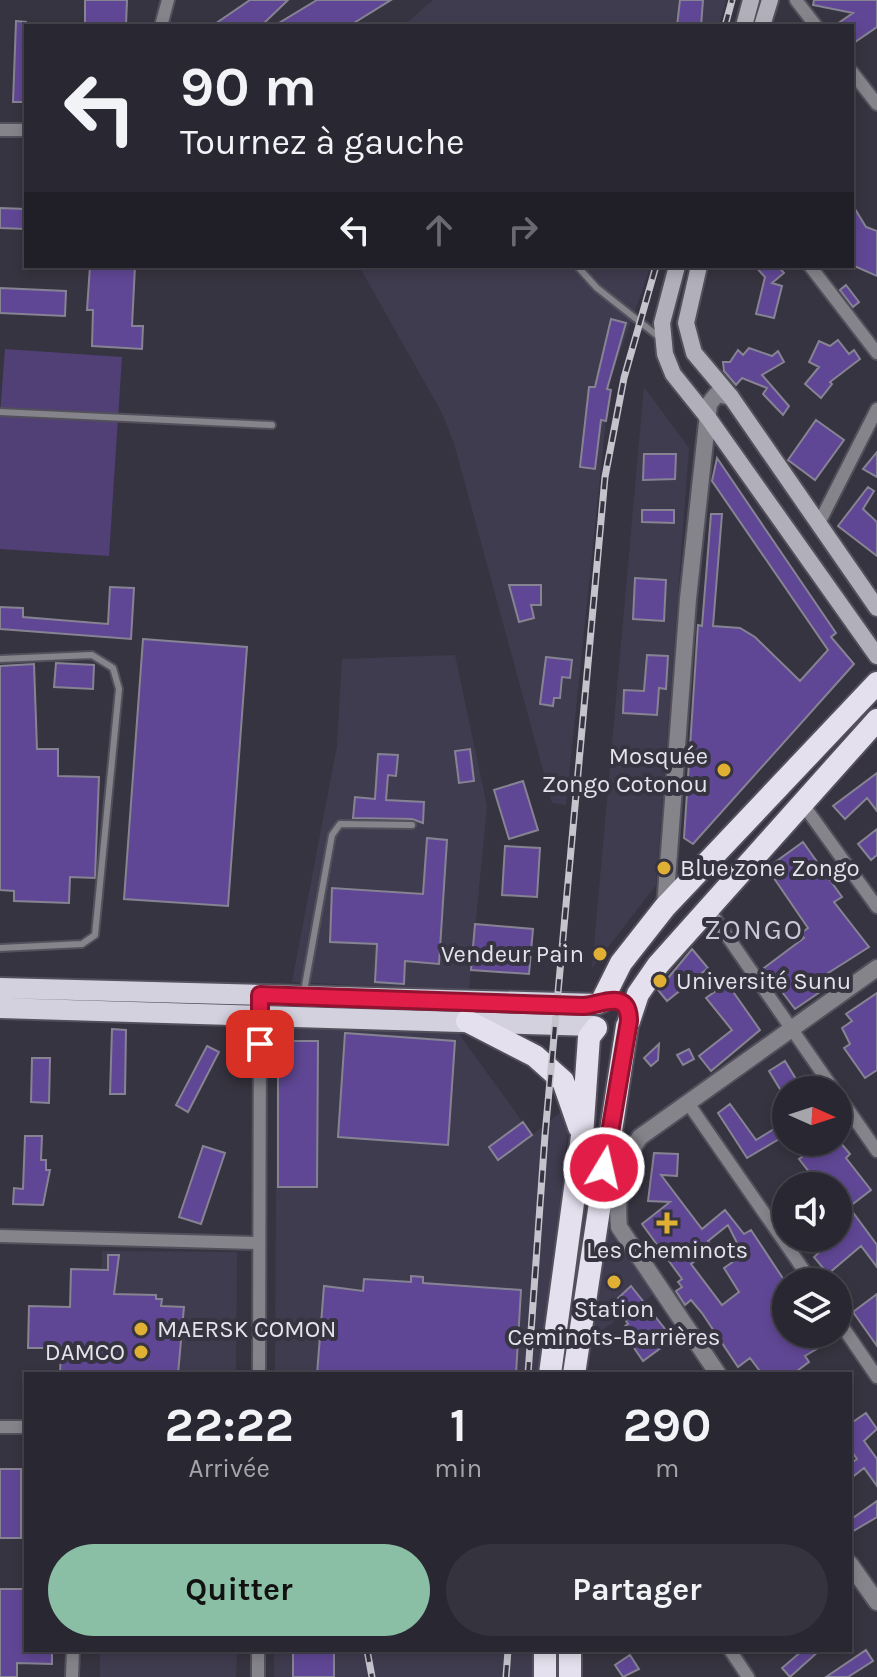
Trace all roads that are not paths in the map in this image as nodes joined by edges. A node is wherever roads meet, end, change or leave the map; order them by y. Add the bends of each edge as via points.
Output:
1 (168, 0) edge
2 (751, 0) edge
3 (770, 0) edge
4 (796, 0) edge
5 (162, 24) edge
6 (745, 24) edge
7 (763, 24) edge
8 (814, 24) edge
9 (854, 75) edge
10 (877, 104) edge
11 (0, 130) edge
12 (24, 130) edge
13 (579, 268) edge
14 (676, 268) edge
15 (698, 268) edge
16 (812, 268) edge
17 (661, 339) junction
18 (877, 353) edge
19 (731, 397) junction
20 (877, 409) edge
21 (0, 412) edge
22 (709, 419) junction
23 (272, 425) dead end
24 (818, 525) junction
25 (877, 608) edge
26 (877, 656) edge
27 (0, 659) edge
28 (877, 683) edge
29 (877, 720) edge
30 (802, 803) junction
31 (412, 825) dead end
32 (665, 907) junction
33 (707, 907) junction
34 (877, 907) edge
35 (0, 948) edge
36 (877, 968) edge
37 (0, 988) edge
38 (303, 997) junction
39 (260, 1005) junction
40 (0, 1008) edge
41 (597, 1015) junction
42 (467, 1021) junction
43 (628, 1024) junction
44 (791, 1029) junction
45 (824, 1076) edge
46 (688, 1103) junction
47 (852, 1115) edge
48 (582, 1136) junction
49 (877, 1151) edge
50 (0, 1236) edge
51 (259, 1243) junction
52 (802, 1268) edge
53 (852, 1340) edge
54 (259, 1372) edge
55 (550, 1372) edge
56 (574, 1372) edge
57 (717, 1372) edge
58 (877, 1377) edge
59 (0, 1427) edge
60 (24, 1427) edge
61 (852, 1567) edge
62 (877, 1602) edge
63 (73, 1652) edge
64 (258, 1652) edge
65 (545, 1652) edge
66 (570, 1652) edge
67 (731, 1652) edge
68 (72, 1677) edge
69 (258, 1677) edge
70 (545, 1677) edge
71 (570, 1677) edge
72 (748, 1677) edge

1 - 5 street
2 - 6 main road
3 - 7 main road
4 - 8 street
9 - 10 street
11 - 12 street
13 - 17 lane
14 - 17 main road
15 - 19 main road via 687,314 694,353
16 - 18 street
17 - 22 main road via 673,374
19 - 22 street via 713,396
19 - 24 main road
20 - 24 street
21 - 23 lane
22 - 26 main road
22 - 32 street via 688,599
24 - 25 main road
27 - 35 lane via 92,655 113,668 119,689 95,935 82,944
28 - 32 highway
29 - 30 highway
30 - 33 highway
30 - 34 street
31 - 38 lane via 340,824 332,835
32 - 41 highway via 621,963
33 - 43 highway via 645,982
33 - 44 street
36 - 44 street
37 - 39 main road
38 - 39 main road
38 - 41 main road
39 - 40 main road
39 - 42 main road
39 - 51 street
41 - 42 main road
41 - 43 highway via 613,1036
41 - 43 highway via 620,1001 628,1009
41 - 48 highway via 588,1043
42 - 48 highway via 535,1056 563,1081
43 - 56 highway
44 - 45 street
44 - 46 street
46 - 52 street
46 - 57 street via 631,1149 618,1206 623,1236
47 - 49 street
48 - 55 highway
50 - 51 street
51 - 54 street
53 - 58 street
59 - 60 street
61 - 62 street
63 - 68 street
64 - 69 street
65 - 70 highway
66 - 71 highway
67 - 72 street

